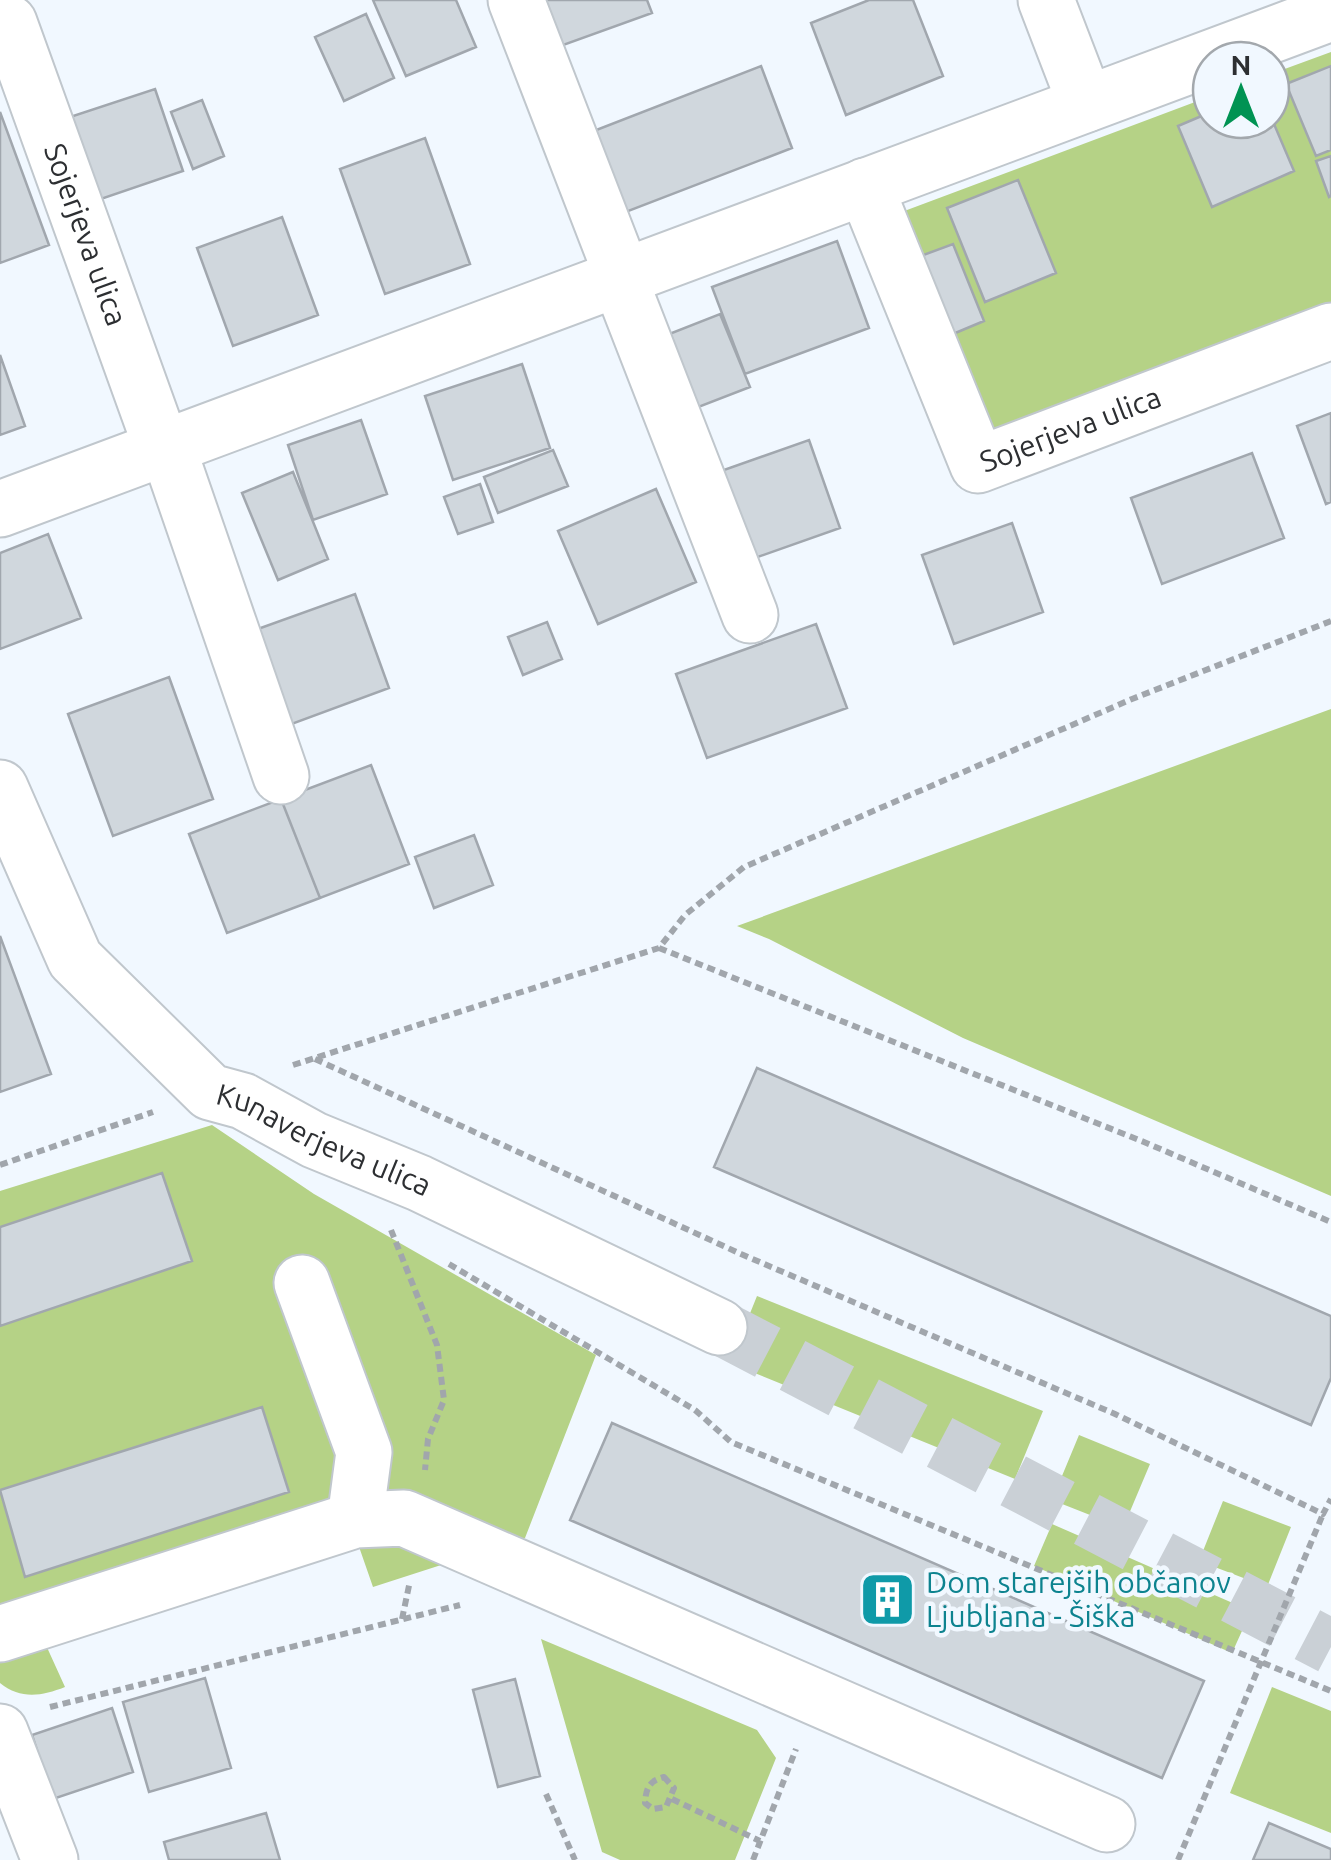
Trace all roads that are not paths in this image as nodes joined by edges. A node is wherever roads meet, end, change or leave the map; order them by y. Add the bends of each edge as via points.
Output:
1 (516, 0) edge
2 (1046, 0) edge
3 (1331, 12) edge
4 (9, 22) dead end
5 (1086, 104) junction
6 (864, 186) junction
7 (621, 277) junction
8 (1331, 331) edge
9 (165, 447) junction
10 (0, 509) edge
11 (750, 616) dead end
12 (281, 776) dead end
13 (0, 788) edge
14 (302, 1283) dead end
15 (719, 1327) tunnel mouth
16 (355, 1520) junction
17 (0, 1634) edge
18 (19, 1721) edge
19 (1107, 1824) dead end
20 (46, 1846) edge

1 - 7 street
2 - 5 street
3 - 5 street
4 - 9 street, Sojerjeva ulica
5 - 6 street
6 - 7 street
6 - 8 street, Sojerjeva ulica via 978,465
7 - 9 street
7 - 11 street
9 - 10 street
9 - 12 street, Sojerjeva ulica
13 - 15 street, Kunaverjeva ulica via 75,959 210,1092 243,1101
14 - 16 street via 364,1452
16 - 17 street
16 - 19 street via 404,1518 420,1524
18 - 20 street

